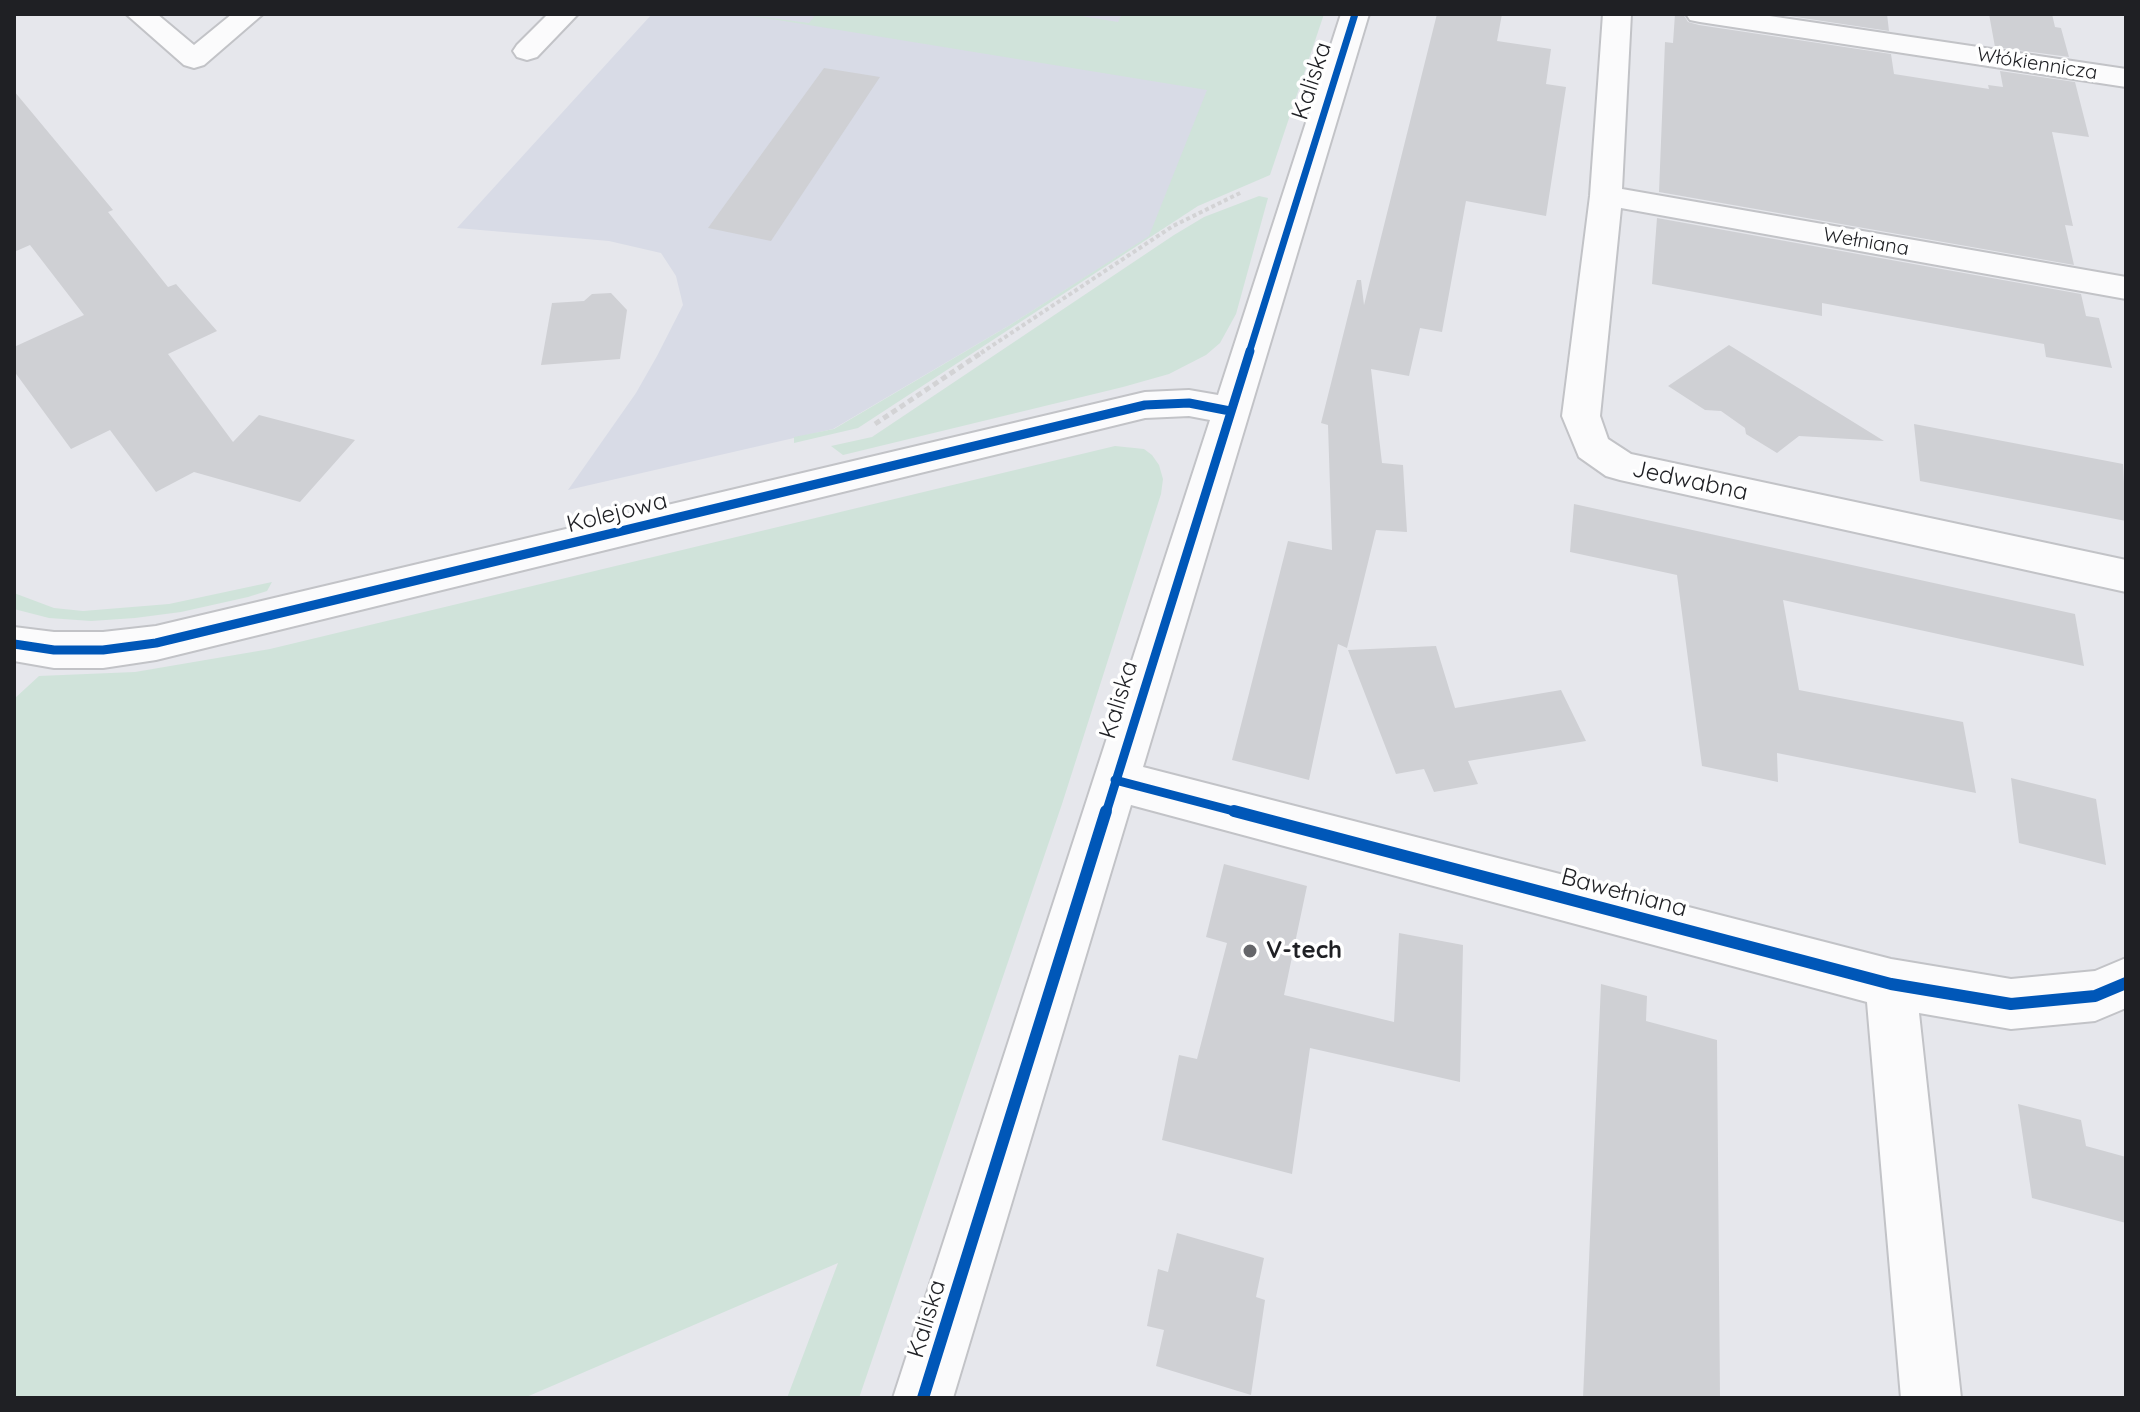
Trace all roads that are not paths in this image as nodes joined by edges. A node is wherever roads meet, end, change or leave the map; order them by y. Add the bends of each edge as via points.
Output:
1 (140, 14) edge
2 (249, 14) edge
3 (564, 14) edge
4 (1355, 14) edge
5 (1617, 14) edge
6 (1700, 14) edge
7 (1943, 22) dead end
8 (527, 51) dead end
9 (1947, 51) junction
10 (2126, 78) edge
11 (1606, 196) junction
12 (2126, 288) edge
13 (1230, 411) junction
14 (2126, 576) edge
15 (16, 647) edge
16 (1115, 780) junction
17 (2126, 983) edge
18 (1891, 984) junction
19 (923, 1398) edge
20 (1931, 1398) edge

1 - 2 street via 194,59
3 - 8 street
4 - 13 street, Kaliska
5 - 11 street, Jedwabna
6 - 9 street, Włókiennicza
7 - 9 street, Włókiennicza
9 - 10 street, Włókiennicza
11 - 12 street, Wełniana
11 - 14 street, Jedwabna via 1581,416 1592,447 1620,466
13 - 15 street, Kolejowa via 1189,403 1145,405 156,643 103,650
13 - 16 street, Kaliska
16 - 18 street, Bawełniana
16 - 19 street, Kaliska
17 - 18 street, Bawełniana via 2095,996 2011,1004
18 - 20 street

